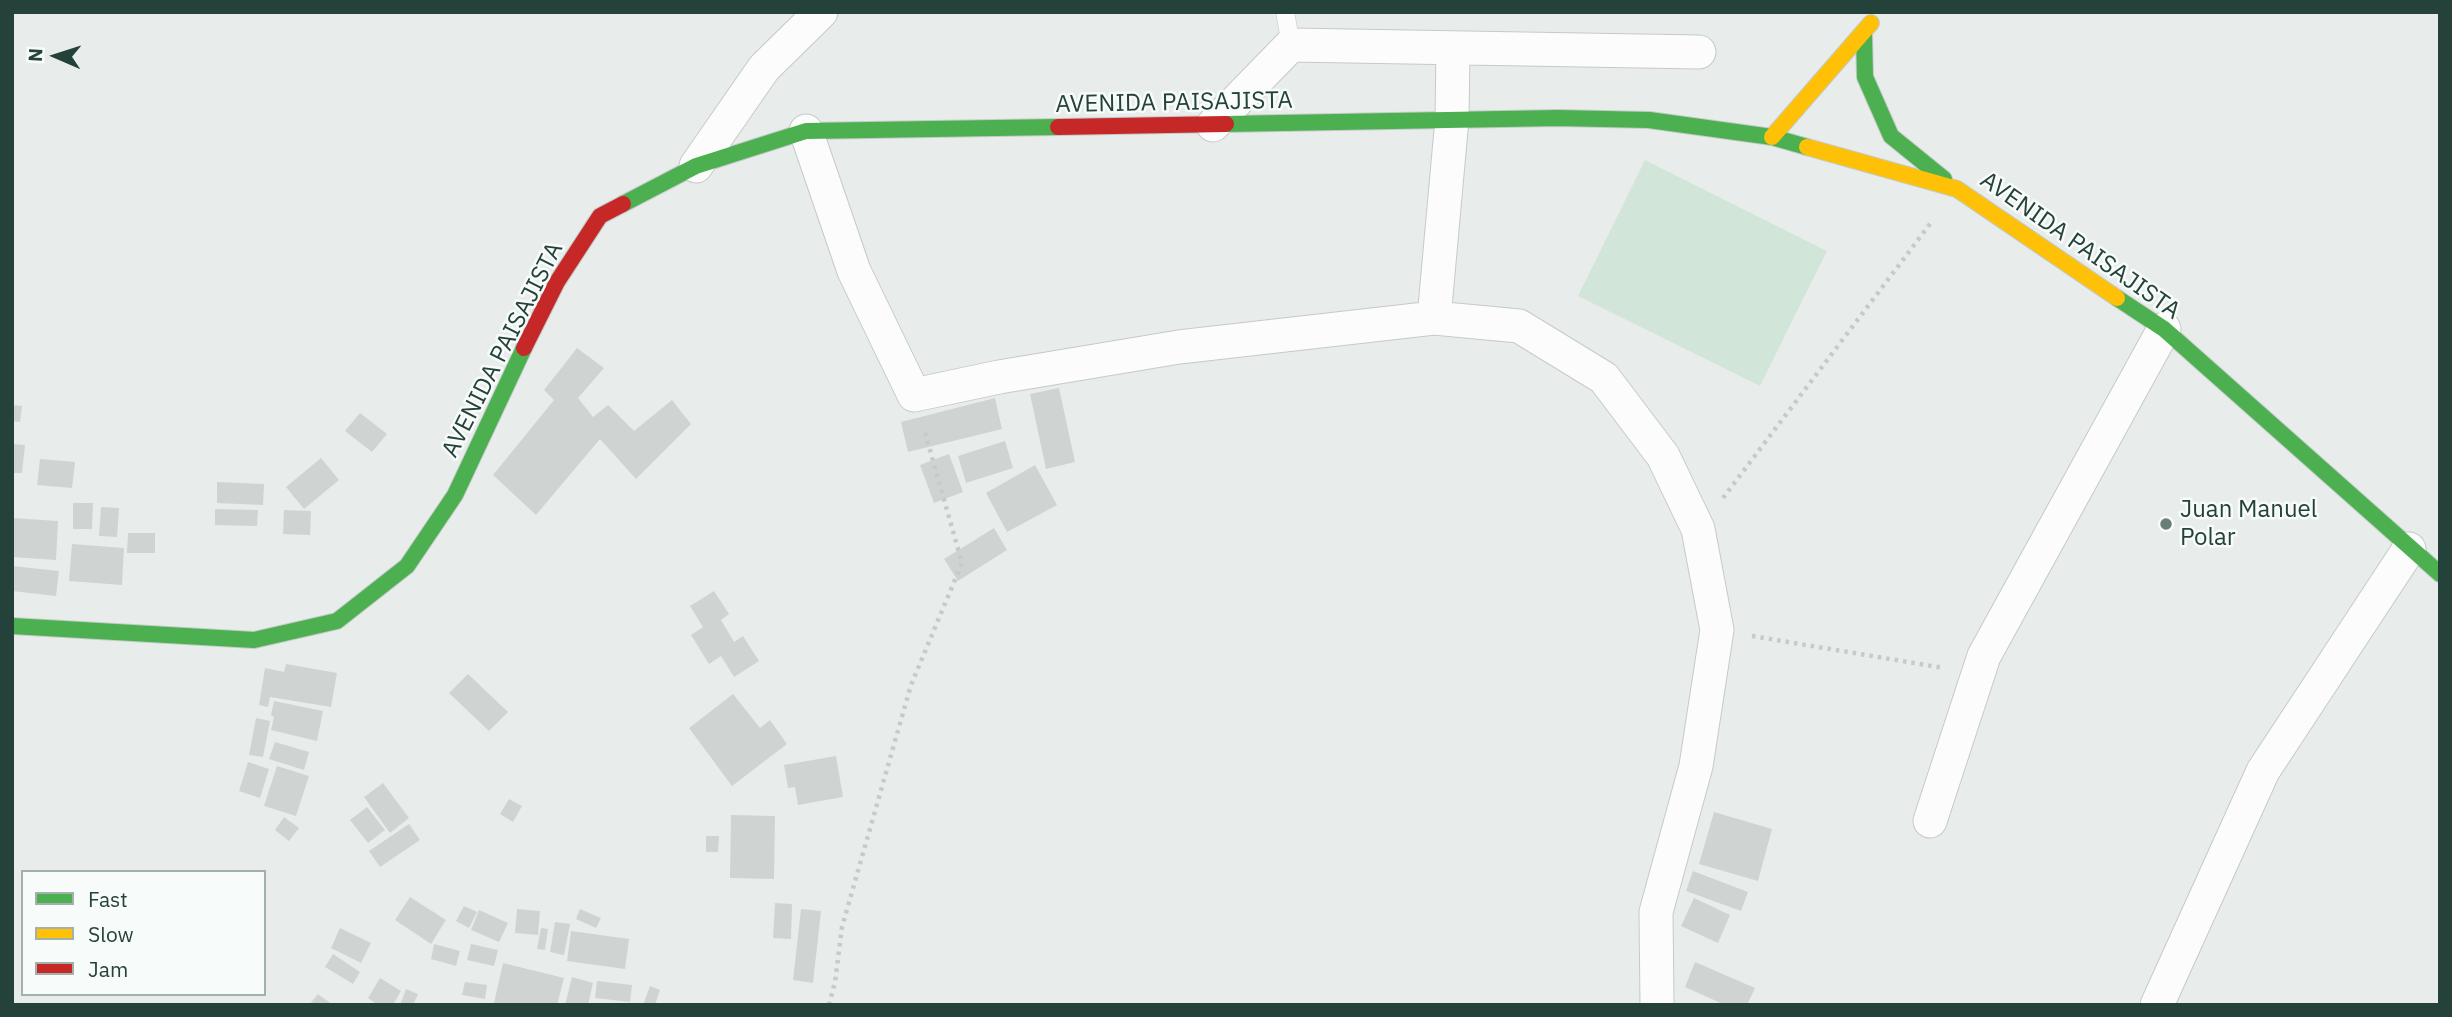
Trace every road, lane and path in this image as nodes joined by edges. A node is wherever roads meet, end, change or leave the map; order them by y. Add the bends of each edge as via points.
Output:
1 (821, 12) edge
2 (1285, 12) edge
3 (1878, 12) edge
4 (1864, 33) junction
5 (1291, 45) junction
6 (1453, 49) junction
7 (1699, 52) dead end
8 (1452, 120) junction
9 (1213, 125) junction
10 (806, 131) junction
11 (1772, 137) junction
12 (696, 166) junction
13 (1957, 189) junction
14 (1434, 318) junction
15 (2164, 330) junction
16 (914, 395) junction
17 (1698, 529) junction
18 (2409, 549) junction
19 (2440, 574) edge
20 (12, 626) edge
21 (1717, 631) junction
22 (1984, 656) junction
23 (1930, 821) dead end
24 (829, 1005) edge
25 (1657, 1005) edge
26 (2157, 1005) edge

1 - 12 street via 764,68
2 - 5 lane
3 - 4 main road
4 - 11 main road
4 - 13 main road via 1865,77 1891,136
5 - 6 street
5 - 9 street
6 - 7 street
6 - 8 street
8 - 9 main road, AVENIDA PAISAJISTA
8 - 11 main road, AVENIDA PAISAJISTA via 1649,120
8 - 14 street
9 - 10 main road, AVENIDA PAISAJISTA
10 - 12 main road, AVENIDA PAISAJISTA
10 - 16 street via 854,271
11 - 13 main road, AVENIDA PAISAJISTA
12 - 20 main road, AVENIDA PAISAJISTA via 600,216 558,282 455,495 407,566 337,621 254,640
13 - 15 main road, AVENIDA PAISAJISTA
13 - 17 path
14 - 16 street via 1179,347
14 - 17 street via 1519,326 1604,378 1663,456
15 - 18 main road, AVENIDA PAISAJISTA
15 - 22 street
16 - 24 path via 962,563 911,685 842,927
17 - 21 street
18 - 19 main road, AVENIDA PAISAJISTA
18 - 26 street via 2263,771
21 - 22 path via 1950,669
21 - 25 street via 1696,766 1656,912
22 - 23 street

